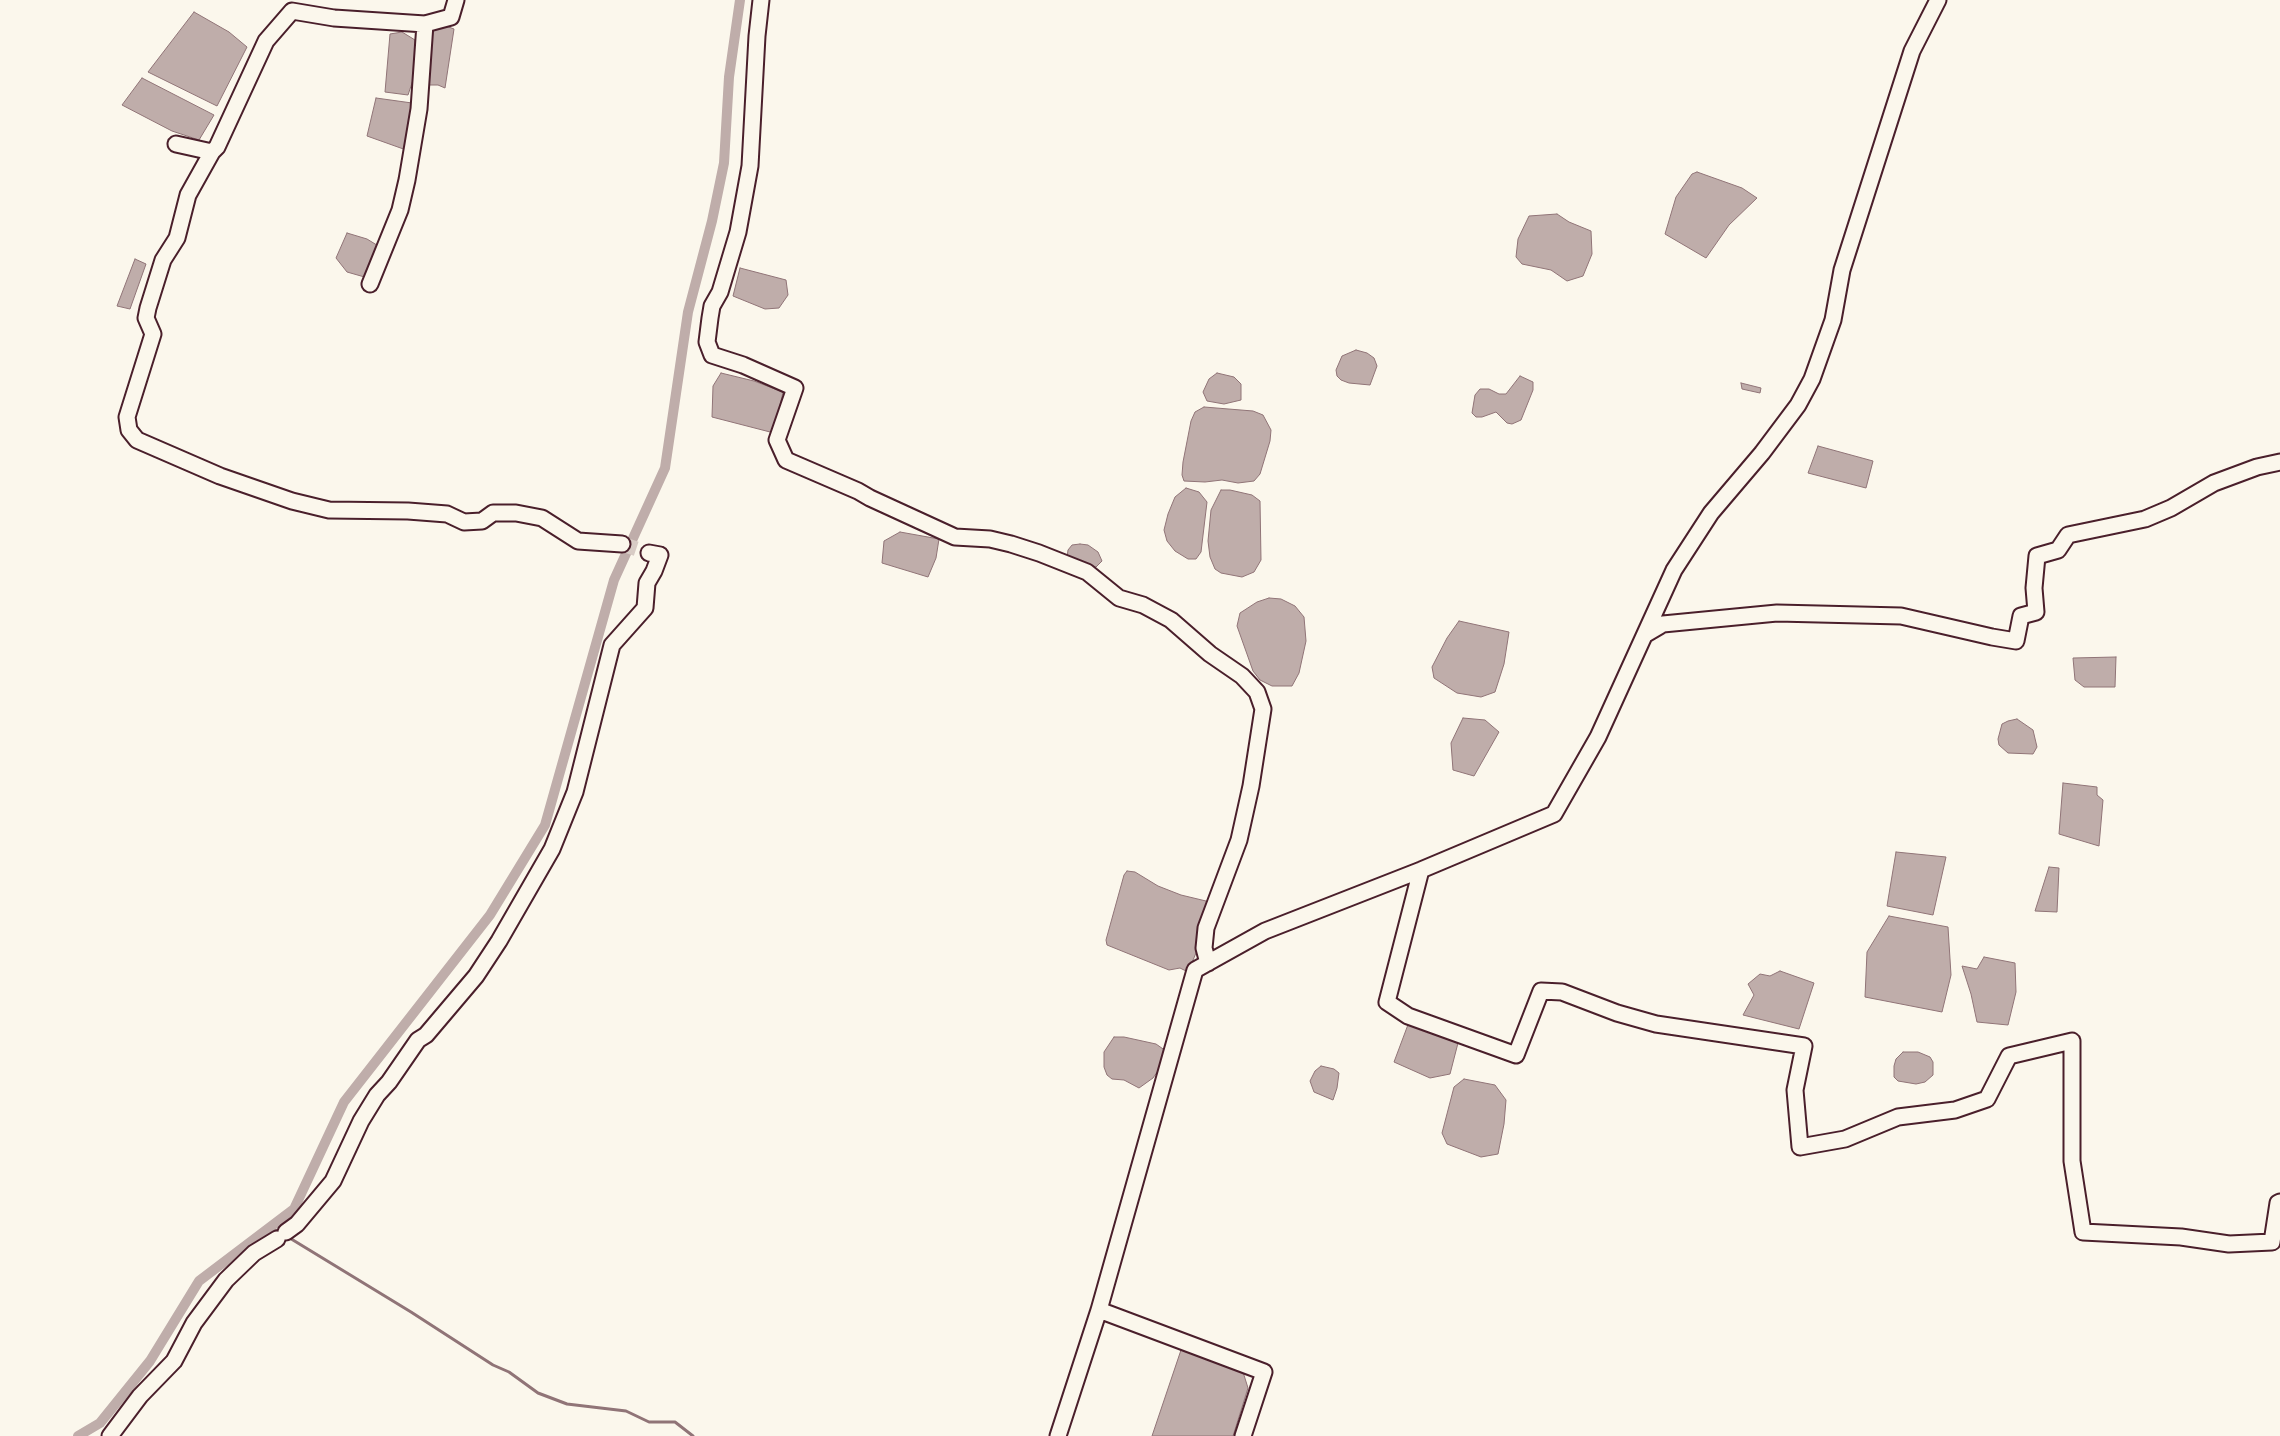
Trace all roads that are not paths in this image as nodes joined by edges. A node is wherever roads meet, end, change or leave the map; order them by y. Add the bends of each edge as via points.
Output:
1 (456, 0) edge
2 (761, 0) edge
3 (1938, 0) edge
4 (425, 24) junction
5 (176, 144) dead end
6 (212, 152) junction
7 (370, 284) dead end
8 (2280, 462) edge
9 (622, 544) tunnel mouth
10 (649, 553) dead end
11 (1646, 634) junction
12 (1421, 870) junction
13 (1208, 963) junction
14 (2280, 1202) edge
15 (1099, 1310) junction
16 (110, 1436) edge
17 (1058, 1436) edge
18 (1243, 1436) edge

1 - 4 street via 451,17
2 - 13 street via 750,166 738,232 720,292 712,306 707,342 712,355 796,388 777,440 786,460 955,538 990,539 1011,544 1087,572 1119,598 1143,605 1171,620 1210,654 1242,676 1257,692 1263,709 1250,786 1238,840 1206,928 1204,948
3 - 11 street via 1908,61 1842,270 1833,320 1812,379 1798,405 1768,445 1710,513 1674,570
4 - 6 street via 334,18 292,11 266,41 218,147
4 - 7 street via 419,109 407,180 400,210
5 - 6 street
6 - 9 street via 188,195 178,238 163,260 148,308 146,318 153,334 127,417 129,430 136,440 220,476 329,510 447,514 464,522 482,521 493,513 516,513 542,518 578,541
8 - 11 street via 2214,483 2146,519 2068,535 2058,550 2037,556 2036,612 2021,616 2016,641 1901,616 1777,612 1663,624
10 - 16 street via 660,555 647,583 645,608 612,645 575,792 552,849 499,941 476,976 426,1035 418,1040 377,1095 333,1181 297,1224 254,1253 226,1280 194,1323 174,1361 140,1396
11 - 12 street via 1598,737 1554,814
12 - 13 street via 1265,931
12 - 14 street via 1387,1002 1408,1016 1516,1055 1541,991 1562,992 1656,1024 1804,1046 1795,1090 1800,1147 1845,1139 1898,1117 1955,1110 1987,1098 2009,1056 2072,1041 2072,1161 2082,1232 2181,1237 2229,1244 2272,1242
13 - 15 street via 1194,970
15 - 17 street
15 - 18 street via 1264,1372

